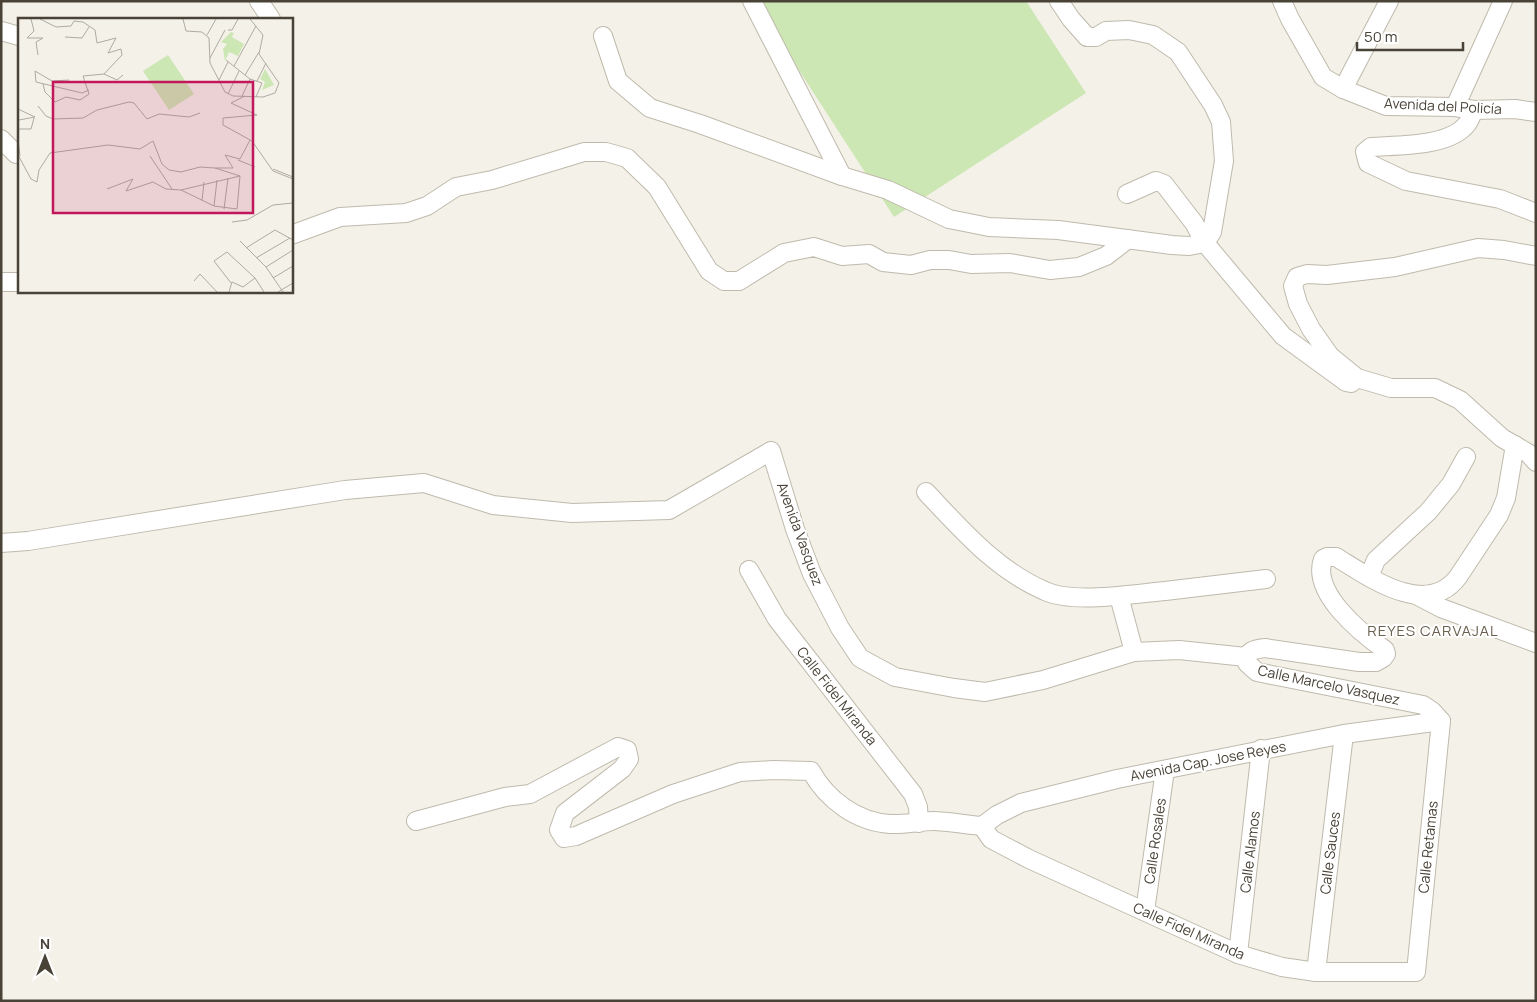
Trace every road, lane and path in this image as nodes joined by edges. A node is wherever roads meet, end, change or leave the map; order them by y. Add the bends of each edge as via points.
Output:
1 (259, 1) edge
2 (752, 1) edge
3 (1059, 1) edge
4 (1282, 1) edge
5 (1388, 1) edge
6 (1503, 1) edge
7 (270, 18) edge
8 (1, 32) edge
9 (18, 36) edge
10 (603, 36) dead end
11 (1343, 89) junction
12 (1455, 107) junction
13 (1474, 110) junction
14 (1536, 112) edge
15 (1, 139) edge
16 (18, 153) edge
17 (842, 176) junction
18 (1127, 194) dead end
19 (1536, 213) edge
20 (292, 235) edge
21 (1128, 239) junction
22 (1205, 243) junction
23 (1536, 256) edge
24 (1, 282) edge
25 (18, 282) edge
26 (1358, 378) junction
27 (1515, 444) junction
28 (1466, 457) dead end
29 (1536, 462) edge
30 (926, 492) dead end
31 (1, 543) edge
32 (749, 570) dead end
33 (1369, 577) junction
34 (1266, 579) dead end
35 (1415, 595) junction
36 (1119, 596) junction
37 (1536, 643) edge
38 (1134, 652) junction
39 (1246, 657) junction
40 (1441, 721) junction
41 (1344, 734) junction
42 (1261, 749) junction
43 (1165, 770) junction
44 (416, 821) dead end
45 (919, 823) junction
46 (982, 826) junction
47 (1146, 912) junction
48 (1238, 954) junction
49 (1316, 972) junction
50 (1416, 972) joint

1 - 7 street
2 - 17 street
3 - 22 street via 1087,36 1096,38 1106,31 1130,30 1153,35 1178,52 1213,105 1222,122 1224,161 1212,232
4 - 11 street, Avenida del Policía via 1323,77
5 - 11 street
6 - 12 street
8 - 9 street
10 - 17 street via 618,81 650,108
11 - 12 street, Avenida del Policía via 1386,106
12 - 13 street, Avenida del Policía
13 - 14 street, Avenida del Policía
13 - 19 street via 1466,125 1446,139 1371,147 1365,152 1366,160 1406,180 1500,198
15 - 16 street
17 - 21 street via 888,190 949,219 988,227 1058,230
18 - 22 street via 1156,181 1164,184
20 - 21 street via 340,217 406,213 426,206 456,187 492,180 584,152 606,152 628,158 657,187 709,272 724,281 739,281 784,254 814,247 842,256 869,254 883,262 911,265 949,260 971,264 1010,263 1050,270 1079,267 1106,256
21 - 22 street via 1190,246
22 - 26 street via 1283,336 1346,382
23 - 26 street via 1478,248 1395,267 1297,277 1293,286 1311,330 1330,356
24 - 25 street
26 - 27 street via 1391,388 1435,388 1460,400 1502,438
27 - 29 street
27 - 35 street, Calle Marcelo Vasquez via 1506,498 1499,515 1458,577 1442,592
28 - 33 street via 1451,484 1428,512 1376,560
30 - 36 street via 989,557 1010,573 1062,597
31 - 38 street, Avenida Vasquez via 345,490 424,483 494,505 572,514 669,510 771,451 812,574 860,658 895,677 985,692 1043,680
32 - 45 street, Calle Fidel Miranda via 777,619 913,794
33 - 35 street, Calle Marcelo Vasquez via 1387,587
33 - 39 street, Calle Marcelo Vasquez via 1336,557 1323,559 1320,567 1323,582 1341,612 1361,633 1385,650 1383,658 1376,662 1359,662 1265,648 1255,649
34 - 36 street
35 - 37 street
36 - 38 street
38 - 39 street, Avenida Vasquez via 1179,650
39 - 40 street, Calle Marcelo Vasquez via 1246,663 1257,672 1423,705
40 - 41 street, Avenida Cap. Jose Reyes
40 - 50 street, Calle Retamas
41 - 42 street, Avenida Cap. Jose Reyes
41 - 49 street, Calle Sauces
42 - 43 street, Avenida Cap. Jose Reyes
42 - 48 street, Calle Alamos
43 - 46 street, Avenida Cap. Jose Reyes via 1022,803
43 - 47 street, Calle Rosales
44 - 45 street via 505,797 530,794 618,747 628,750 630,759 622,769 565,813 559,830 564,838 576,836 682,791 740,772 773,770 811,771 837,803 860,818 891,824
45 - 46 street via 932,821
46 - 47 street, Calle Fidel Miranda via 998,843
47 - 48 street, Calle Fidel Miranda
48 - 49 street, Calle Fidel Miranda via 1282,967
49 - 50 street, Calle Fidel Miranda

